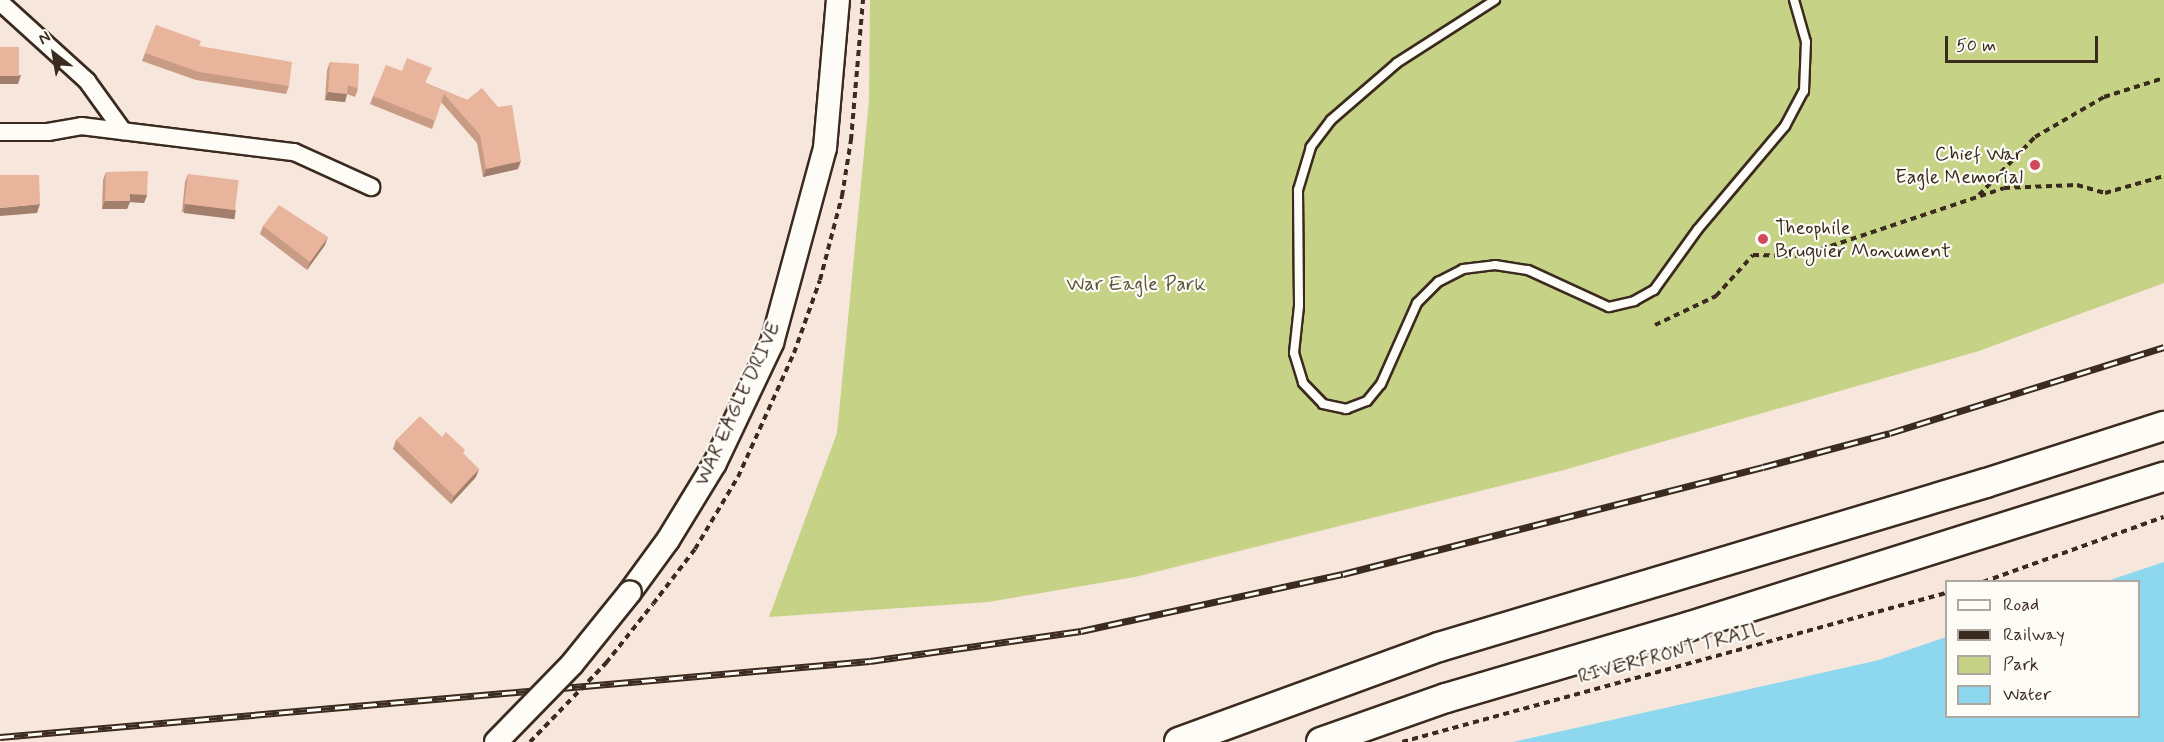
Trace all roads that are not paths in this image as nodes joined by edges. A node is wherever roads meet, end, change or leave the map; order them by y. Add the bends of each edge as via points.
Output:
1 (838, 0) edge
2 (1495, 0) edge
3 (1794, 0) edge
4 (0, 2) edge
5 (123, 131) junction
6 (0, 132) edge
7 (371, 187) dead end
8 (2164, 426) edge
9 (2164, 477) edge
10 (496, 742) edge
11 (1179, 742) edge
12 (1322, 742) edge

1 - 10 main road, WAR EAGLE DRIVE, bridge via 825,148 772,343 715,462 668,540 573,664
2 - 3 lane via 1397,63 1331,120 1311,147 1298,190 1299,306 1294,353 1303,383 1323,404 1346,409 1367,401 1381,384 1417,303 1438,282 1463,268 1496,265 1528,270 1609,307 1634,301 1654,290 1698,229 1785,126 1804,91 1806,42
4 - 5 street via 87,81
5 - 6 street via 81,126 48,132
5 - 7 street via 294,152
8 - 11 highway via 1647,587 1439,647
9 - 12 highway via 1446,698

